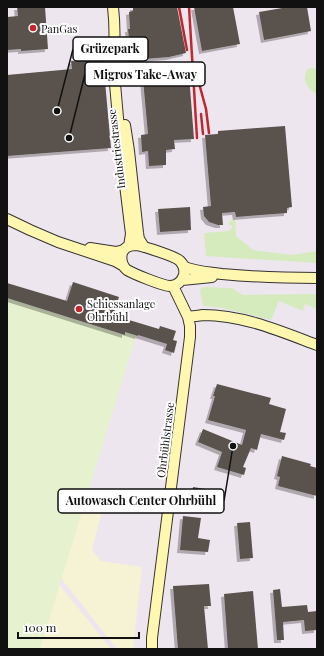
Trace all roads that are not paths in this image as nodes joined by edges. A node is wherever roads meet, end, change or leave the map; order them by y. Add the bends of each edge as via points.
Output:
1 (113, 7) edge
2 (115, 47) junction
3 (7, 219) edge
4 (58, 242) junction
5 (144, 247) junction
6 (127, 248) junction
7 (122, 265) junction
8 (183, 266) junction
9 (236, 275) junction
10 (317, 278) edge
11 (182, 280) junction
12 (173, 286) junction
13 (188, 317) junction
14 (317, 345) edge
15 (152, 649) edge

1 - 2 street, Industriestrasse
2 - 5 street, Industriestrasse via 138,233
2 - 6 street, Industriestrasse via 113,61 131,234
3 - 4 street
4 - 6 street via 116,252
4 - 7 street
5 - 6 street via 137,245
5 - 8 street via 175,258
6 - 7 street, Industriestrasse via 121,257
7 - 12 street via 130,272
8 - 9 street via 190,270
8 - 11 street
9 - 10 street
9 - 11 street
11 - 12 street
12 - 13 street, Ohrbühlstrasse
13 - 14 street via 204,315 248,321
13 - 15 street, Ohrbühlstrasse via 190,337

